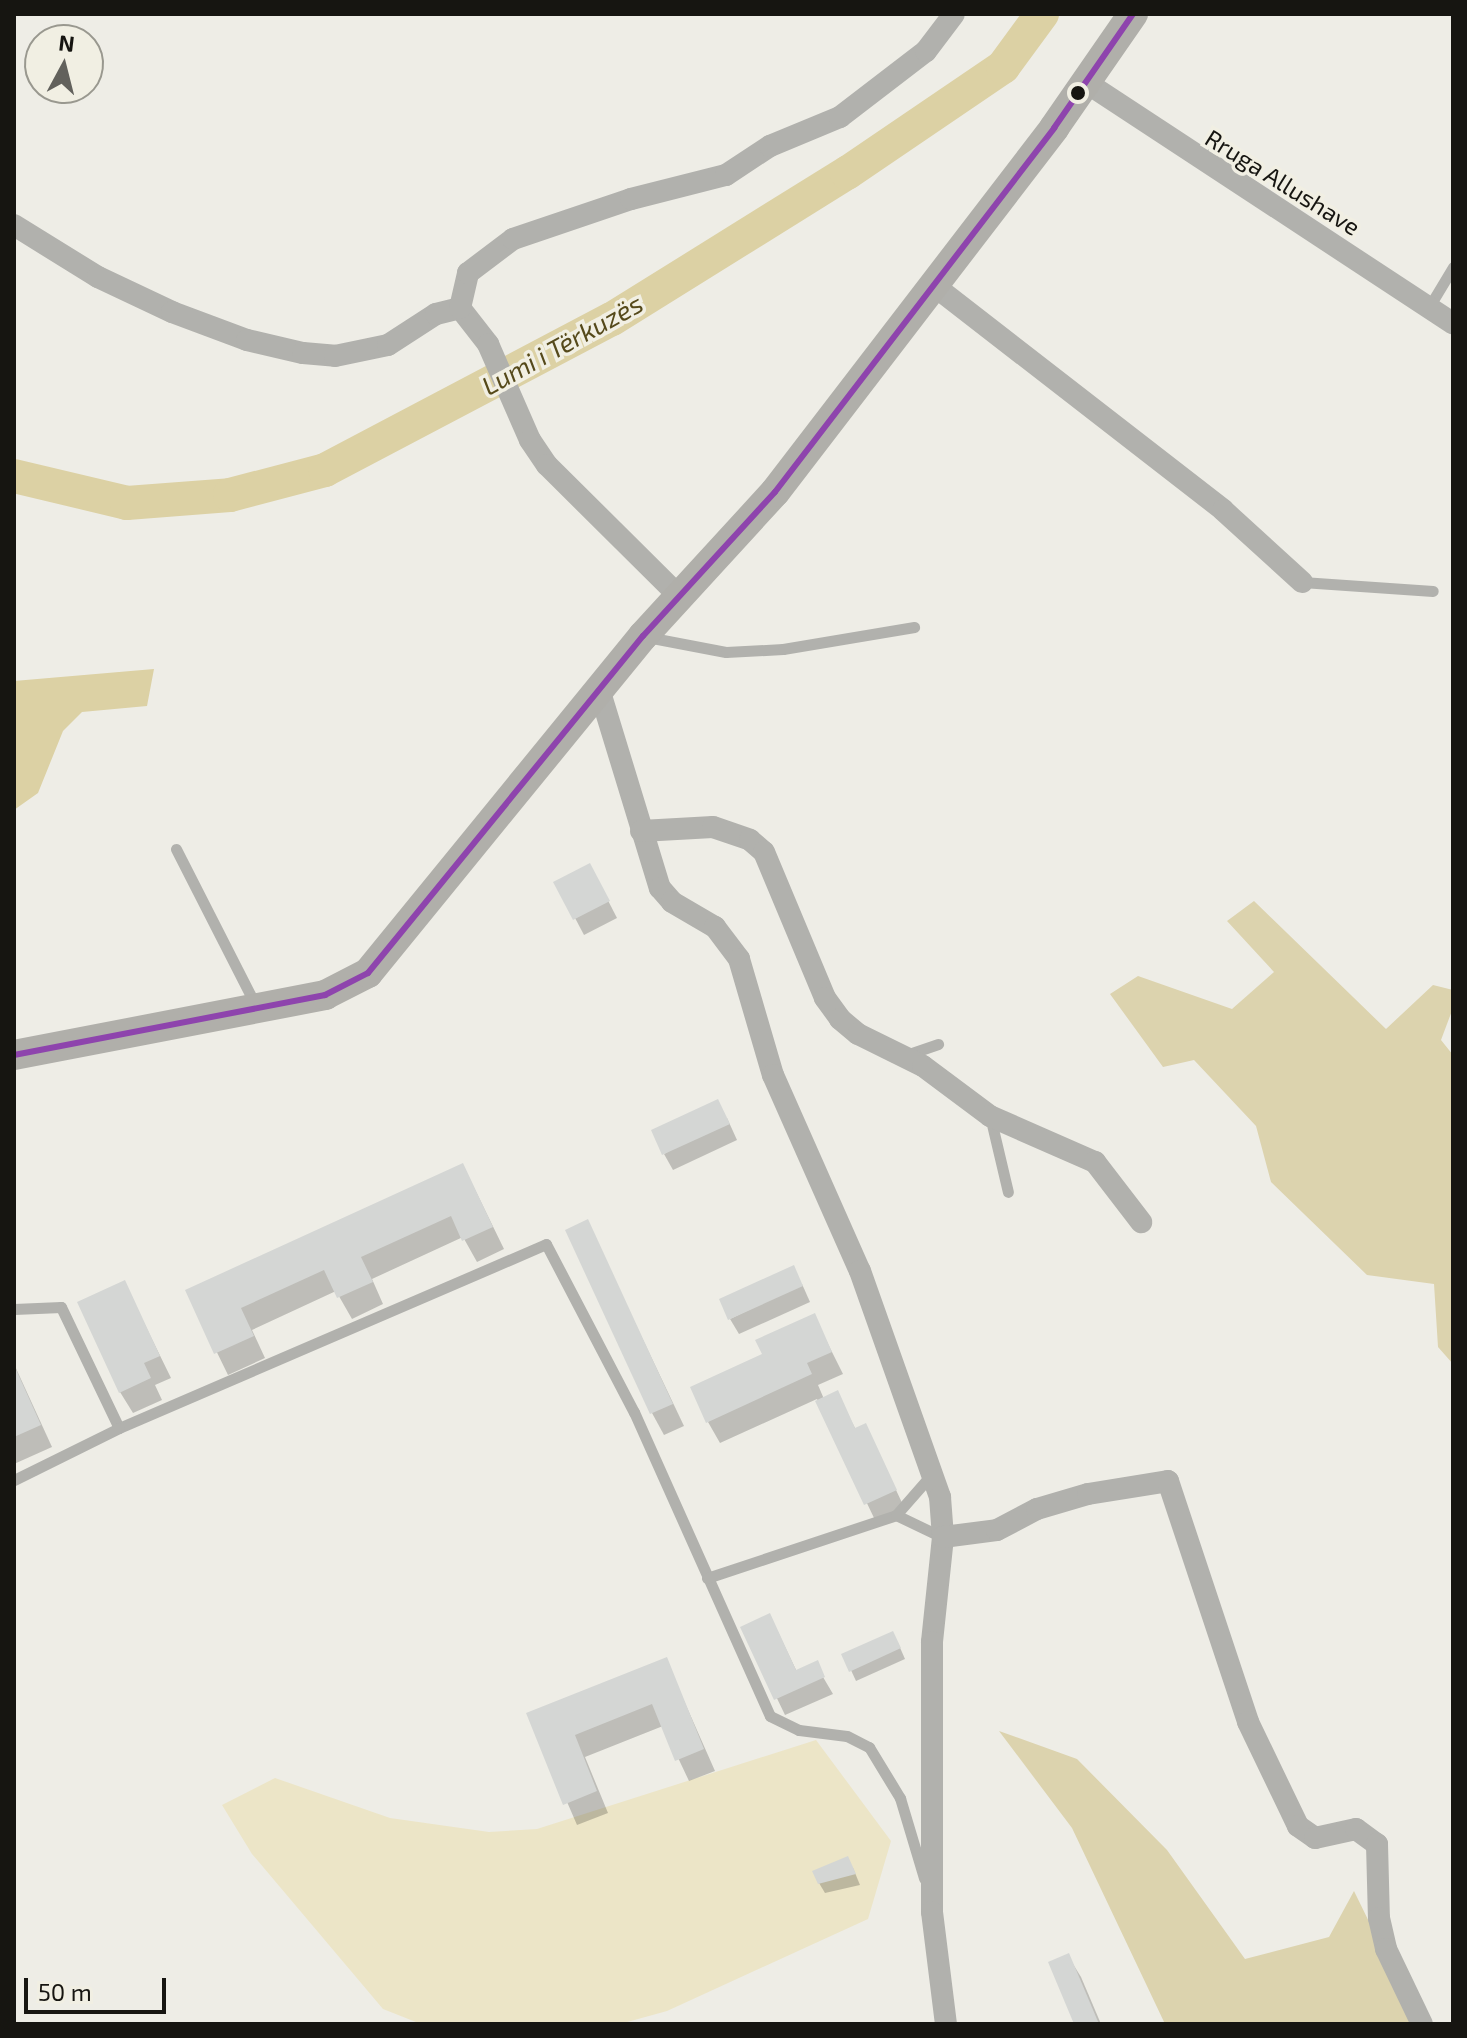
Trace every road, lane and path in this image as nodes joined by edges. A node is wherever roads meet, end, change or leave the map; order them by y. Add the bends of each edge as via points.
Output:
1 (954, 14) edge
2 (1133, 14) edge
3 (1087, 83) junction
4 (14, 225) edge
5 (1453, 267) edge
6 (932, 284) junction
7 (1429, 307) junction
8 (460, 308) junction
9 (1453, 323) edge
10 (1302, 582) joint
11 (1433, 591) dead end
12 (680, 597) junction
13 (914, 627) dead end
14 (643, 636) junction
15 (599, 689) junction
16 (641, 831) junction
17 (176, 849) dead end
18 (257, 1008) junction
19 (938, 1044) dead end
20 (14, 1055) edge
21 (906, 1055) junction
22 (990, 1116) junction
23 (1008, 1192) dead end
24 (1141, 1222) dead end
25 (14, 1309) edge
26 (119, 1428) junction
27 (931, 1474) junction
28 (14, 1480) edge
29 (896, 1515) junction
30 (943, 1537) junction
31 (707, 1578) junction
32 (932, 1912) junction
33 (946, 2024) edge
34 (1422, 2024) edge

1 - 8 street via 926,51 840,117 770,146 726,175 631,199 513,239 468,273
2 - 3 main road
3 - 6 main road
3 - 7 street, Rruga Allushave
4 - 8 street via 98,277 172,312 247,340 303,353 335,356 388,345 436,314
5 - 7 lane
6 - 10 street via 1223,510
6 - 12 main road via 745,529
7 - 9 street, Rruga Allushave
8 - 12 street via 488,344 547,465
10 - 11 lane
12 - 14 main road
13 - 14 lane via 783,649 726,652
14 - 15 main road
15 - 16 street
15 - 18 main road via 368,973 325,995
16 - 21 street via 713,827 750,840 764,852 825,998 840,1019 858,1034
16 - 27 street via 660,888 672,902 715,927 739,959 773,1075 860,1271
17 - 18 lane
18 - 20 main road
19 - 21 lane
21 - 22 street
22 - 23 lane
22 - 24 street via 1095,1162
25 - 26 lane via 61,1307
26 - 28 lane
26 - 31 lane via 546,1244 634,1412
27 - 29 lane
27 - 30 street via 944,1516
29 - 30 lane
29 - 31 lane
30 - 32 street via 932,1642
30 - 34 street via 997,1530 1037,1509 1088,1494 1168,1481 1248,1722 1298,1826 1315,1838 1356,1829 1377,1844 1379,1918 1386,1949
31 - 32 lane via 774,1722 847,1736 869,1747 900,1798
32 - 33 street

